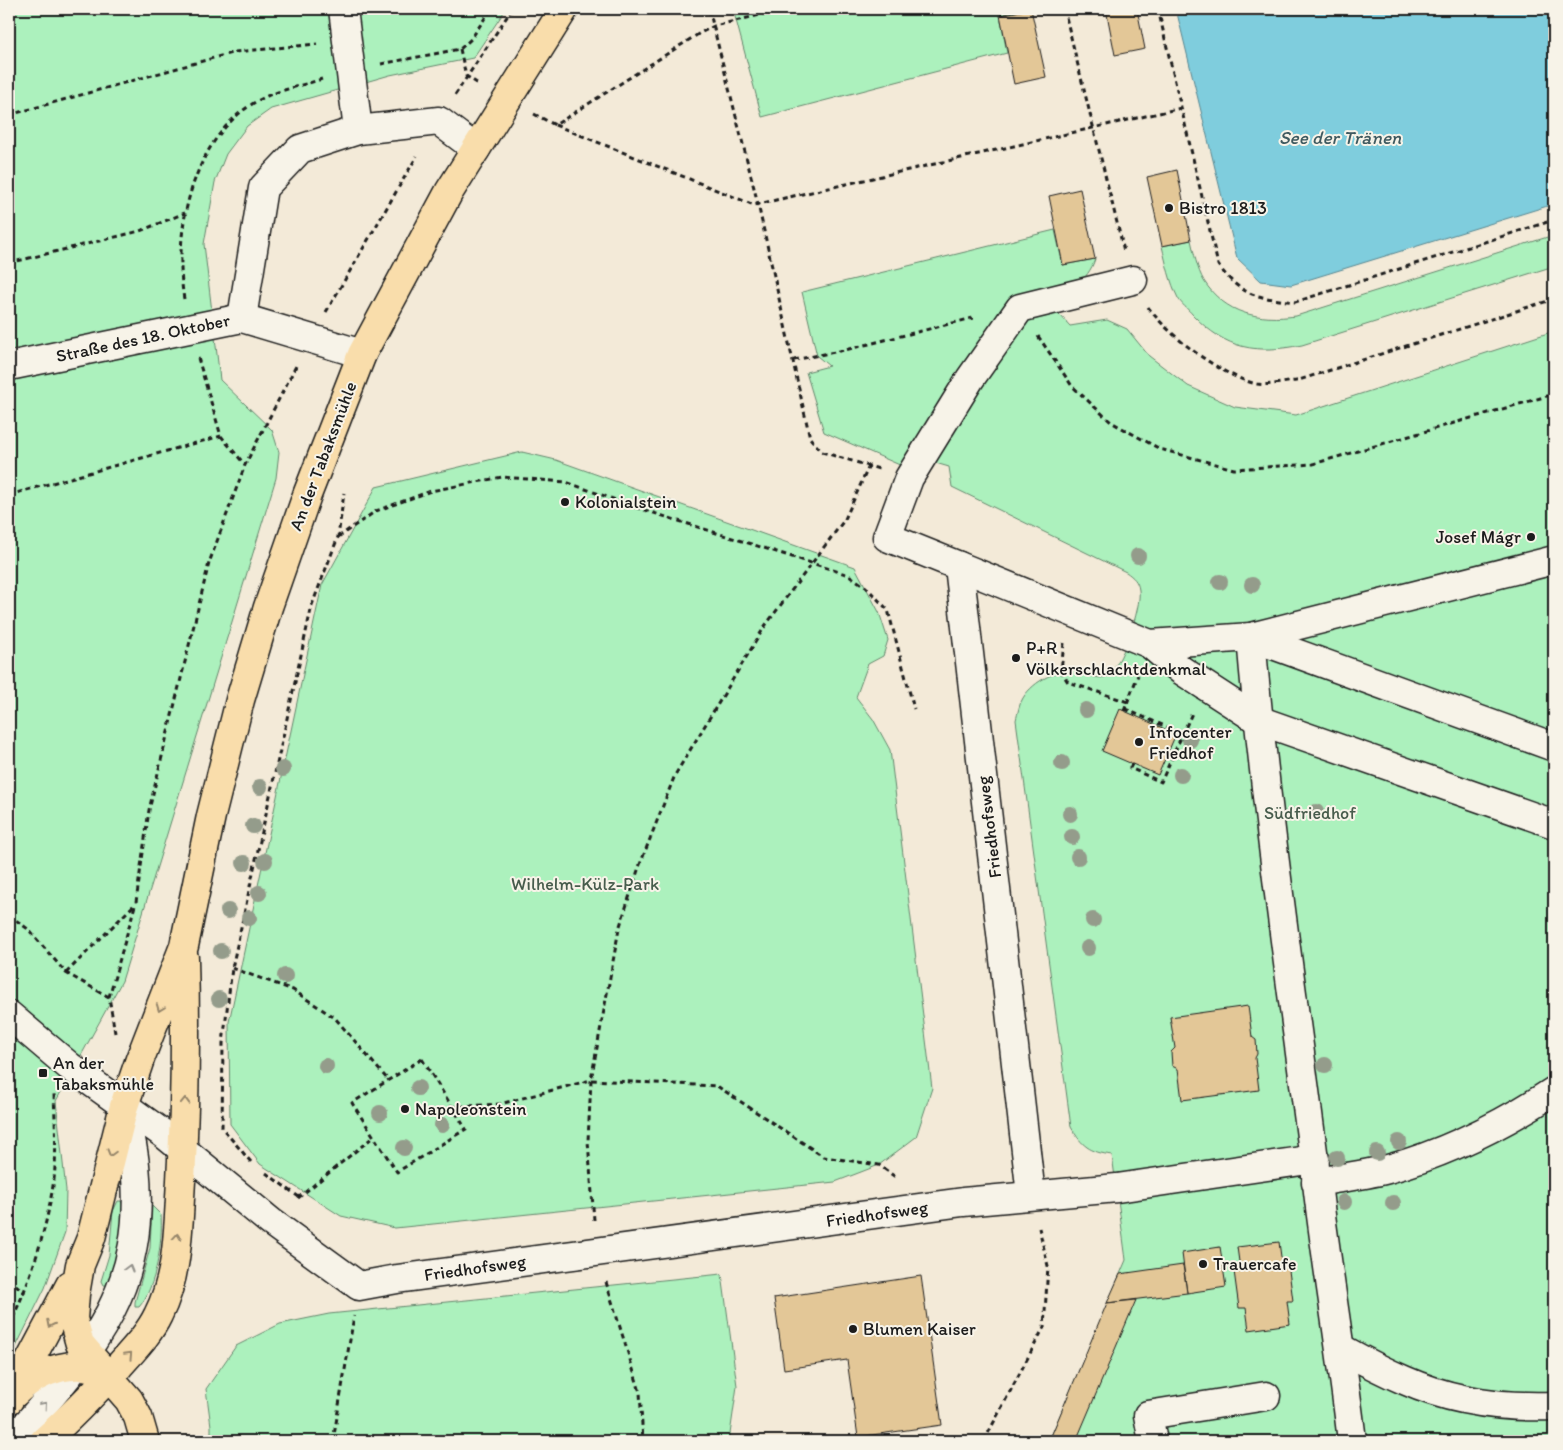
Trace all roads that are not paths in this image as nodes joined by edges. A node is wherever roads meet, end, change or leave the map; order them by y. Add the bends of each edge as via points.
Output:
1 (343, 9) edge
2 (564, 9) edge
3 (358, 130) junction
4 (476, 149) junction
5 (1133, 280) road end
6 (242, 318) junction
7 (362, 354) junction
8 (9, 366) edge
9 (1554, 560) edge
10 (959, 566) junction
11 (1251, 637) junction
12 (1150, 644) junction
13 (1258, 720) junction
14 (1554, 747) edge
15 (1554, 824) edge
16 (184, 946) junction
17 (9, 1016) edge
18 (1554, 1091) edge
19 (124, 1106) junction
20 (182, 1150) junction
21 (1316, 1170) junction
22 (1031, 1195) junction
23 (80, 1265) junction
24 (1342, 1349) junction
25 (82, 1360) junction
26 (108, 1377) junction
27 (1266, 1396) dead end
28 (9, 1400) edge
29 (1554, 1406) edge
30 (12, 1441) edge
31 (44, 1441) edge
32 (145, 1441) edge
33 (1153, 1441) edge
34 (1352, 1441) edge

1 - 3 street
2 - 4 main road, An der Tabaksmühle
3 - 4 street via 438,122
3 - 6 street via 300,149 263,188
4 - 7 main road, An der Tabaksmühle via 449,192
5 - 10 street via 1020,308 970,379 909,478 887,536
6 - 7 street, Straße des 18. Oktober
6 - 8 street, Straße des 18. Oktober
7 - 16 main road, An der Tabaksmühle via 307,495 240,700 213,807
9 - 11 street
10 - 12 street
10 - 22 street, Friedhofsweg
11 - 12 street
11 - 13 street
11 - 14 street
12 - 13 street via 1181,670
13 - 15 street
13 - 21 street
16 -> 19 main road, An der Tabaksmühle
20 -> 16 main road, An der Tabaksmühle via 186,1027
17 - 19 street
18 - 21 street, Friedhofsweg via 1510,1120 1456,1146 1387,1169
19 - 20 street
19 -> 23 main road, An der Tabaksmühle via 91,1238
25 -> 19 street via 119,1295 134,1242 137,1206 135,1165
20 - 22 street, Friedhofsweg via 270,1222 359,1286
26 -> 20 main road, An der Tabaksmühle via 148,1332 170,1284 177,1235
21 - 22 street, Friedhofsweg
21 - 24 street
23 - 25 main road, An der Tabaksmühle via 73,1318
23 -> 28 main road
24 - 29 street via 1405,1381 1460,1399 1523,1408
24 - 34 street
25 - 26 main road, An der Tabaksmühle
25 - 28 main road via 42,1374 21,1387
30 -> 25 street
26 - 31 main road, An der Tabaksmühle
26 - 32 main road, An der Tabaksmühle via 133,1407
27 - 33 street via 1148,1415

